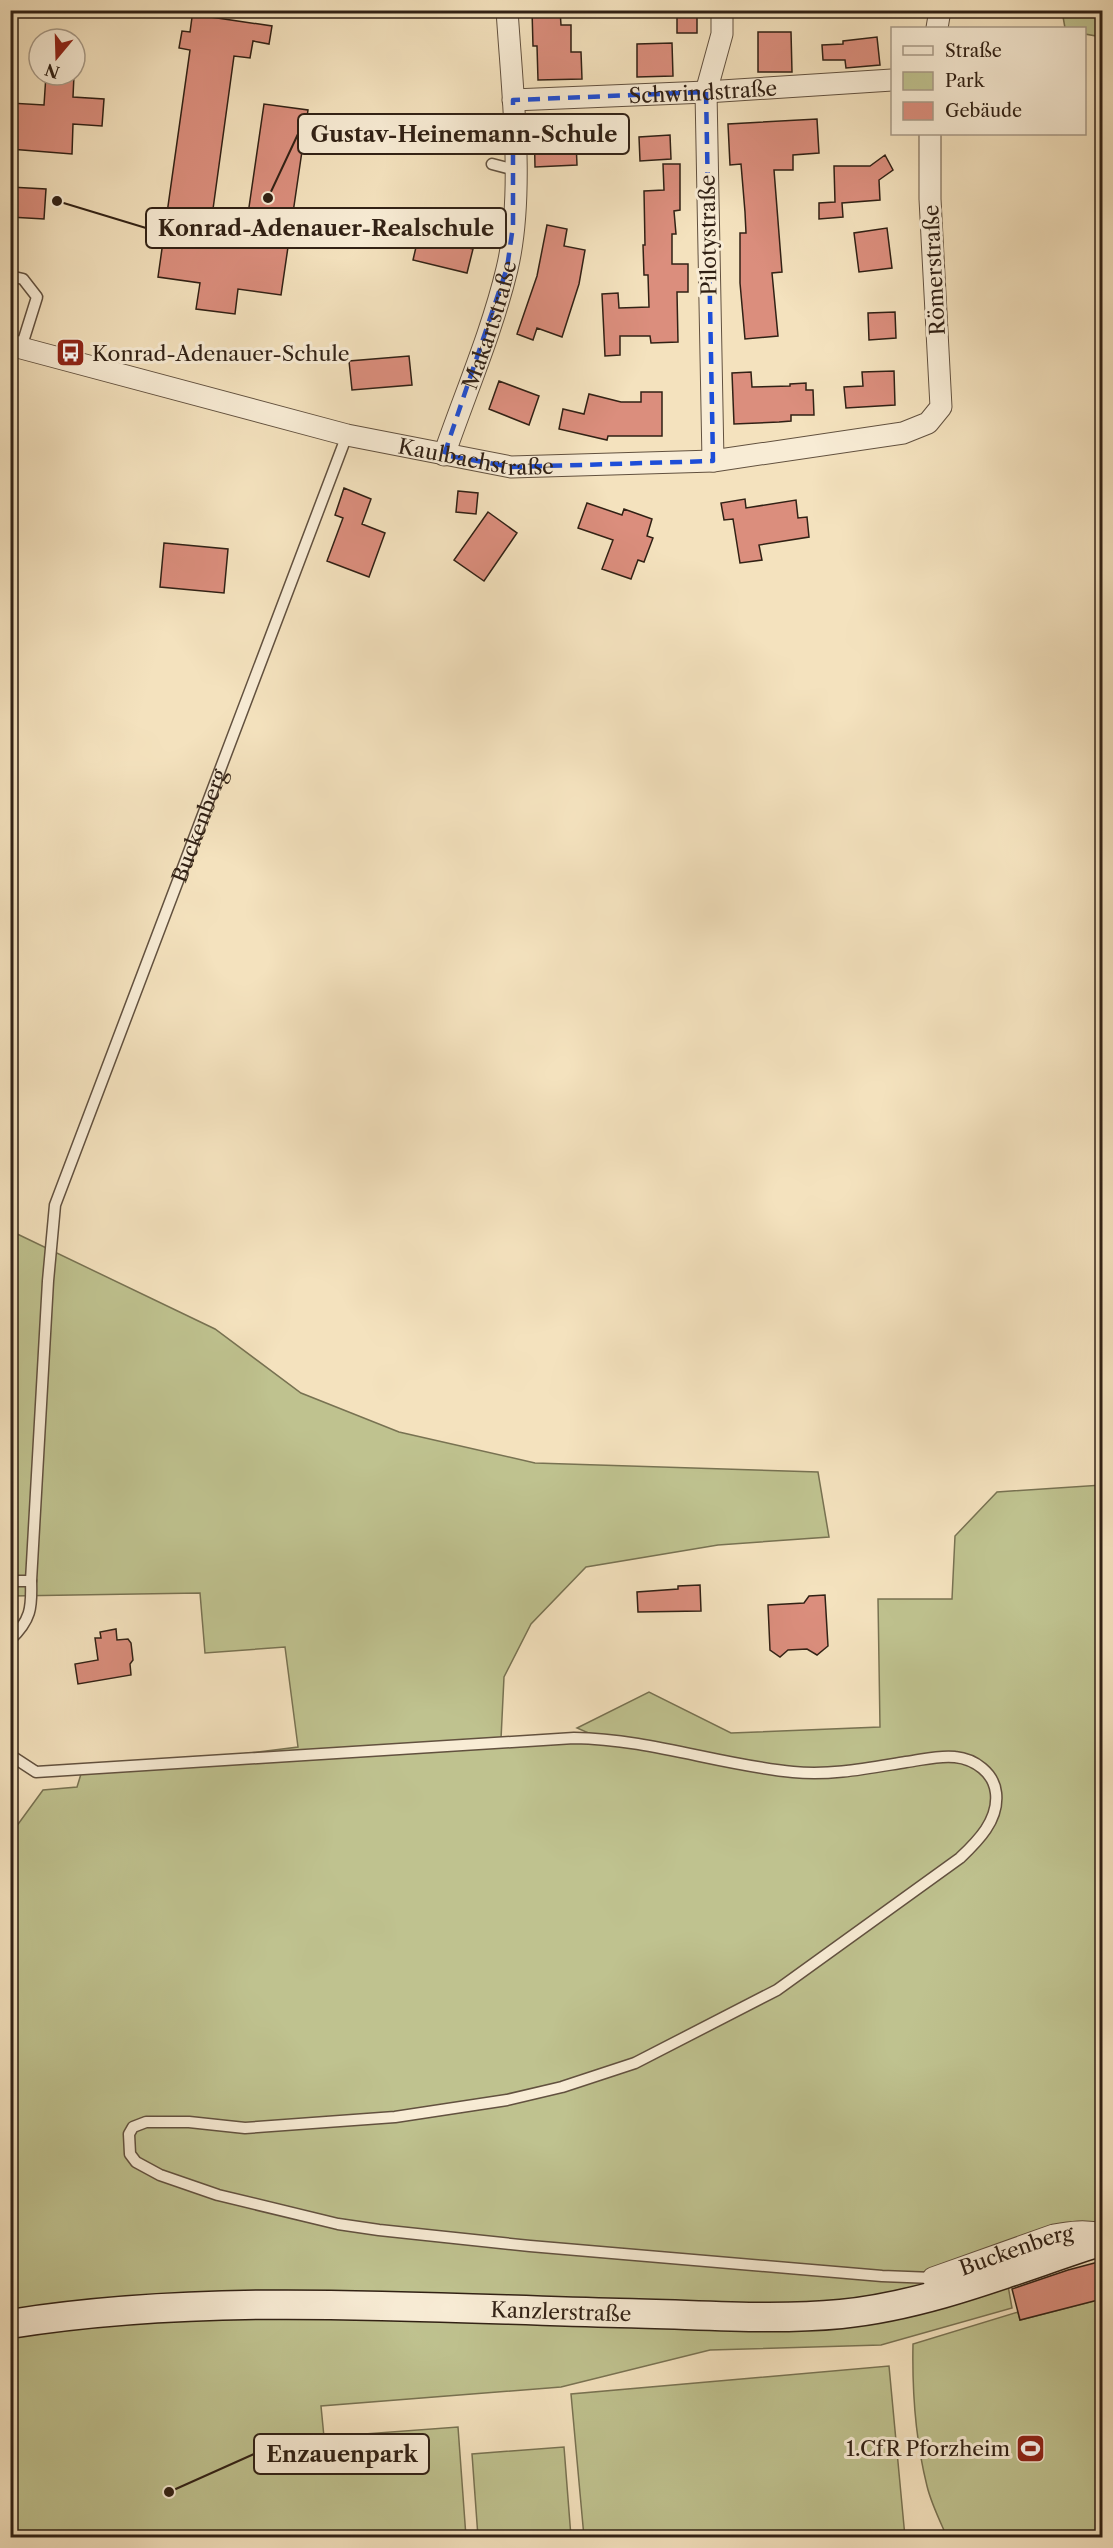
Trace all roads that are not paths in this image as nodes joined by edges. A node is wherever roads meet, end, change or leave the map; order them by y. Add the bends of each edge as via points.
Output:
1 (507, 10) edge
2 (722, 10) edge
3 (940, 10) edge
4 (937, 27) edge
5 (891, 80) edge
6 (706, 92) junction
7 (513, 100) junction
8 (930, 135) edge
9 (492, 164) dead end
10 (514, 170) junction
11 (10, 276) edge
12 (16, 346) edge
13 (942, 407) joint
14 (347, 435) junction
15 (444, 455) junction
16 (713, 461) junction
17 (10, 1581) edge
18 (31, 1581) junction
19 (10, 1640) edge
20 (10, 1755) edge
21 (1102, 2234) edge
22 (1102, 2241) edge
23 (933, 2278) joint
24 (10, 2324) edge

1 - 7 street, Makartstraße
2 - 6 street, Pilotystraße via 722,34
3 - 4 street
5 - 6 street, Schwindstraße
6 - 7 street, Schwindstraße
6 - 16 street, Pilotystraße
7 - 10 street, Makartstraße
8 - 13 street, Römerstraße
9 - 10 lane
10 - 15 street, Makartstraße via 507,268
11 - 12 lane via 23,279 37,297
12 - 14 street, Kaulbachstraße
13 - 16 street, Kaulbachstraße via 928,423 903,433
14 - 15 street, Kaulbachstraße
14 - 18 lane, Buckenberg via 53,1217
15 - 16 street, Kaulbachstraße via 511,467
17 - 18 lane
18 - 19 lane, Buckenberg via 32,1609 21,1630
20 - 23 lane via 36,1772 604,1738 793,1772 855,1770 944,1756 974,1763 990,1776 997,1798 985,1830 960,1857 777,1990 635,2063 562,2087 477,2106 395,2117 245,2128 146,2122 133,2127 129,2140 130,2154 136,2162 160,2175 218,2195 348,2225 530,2246
21 - 23 street, Buckenberg via 1082,2231 1053,2235
22 - 24 main road, Kanzlerstraße via 938,2294 840,2314 738,2316 270,2304 131,2309

